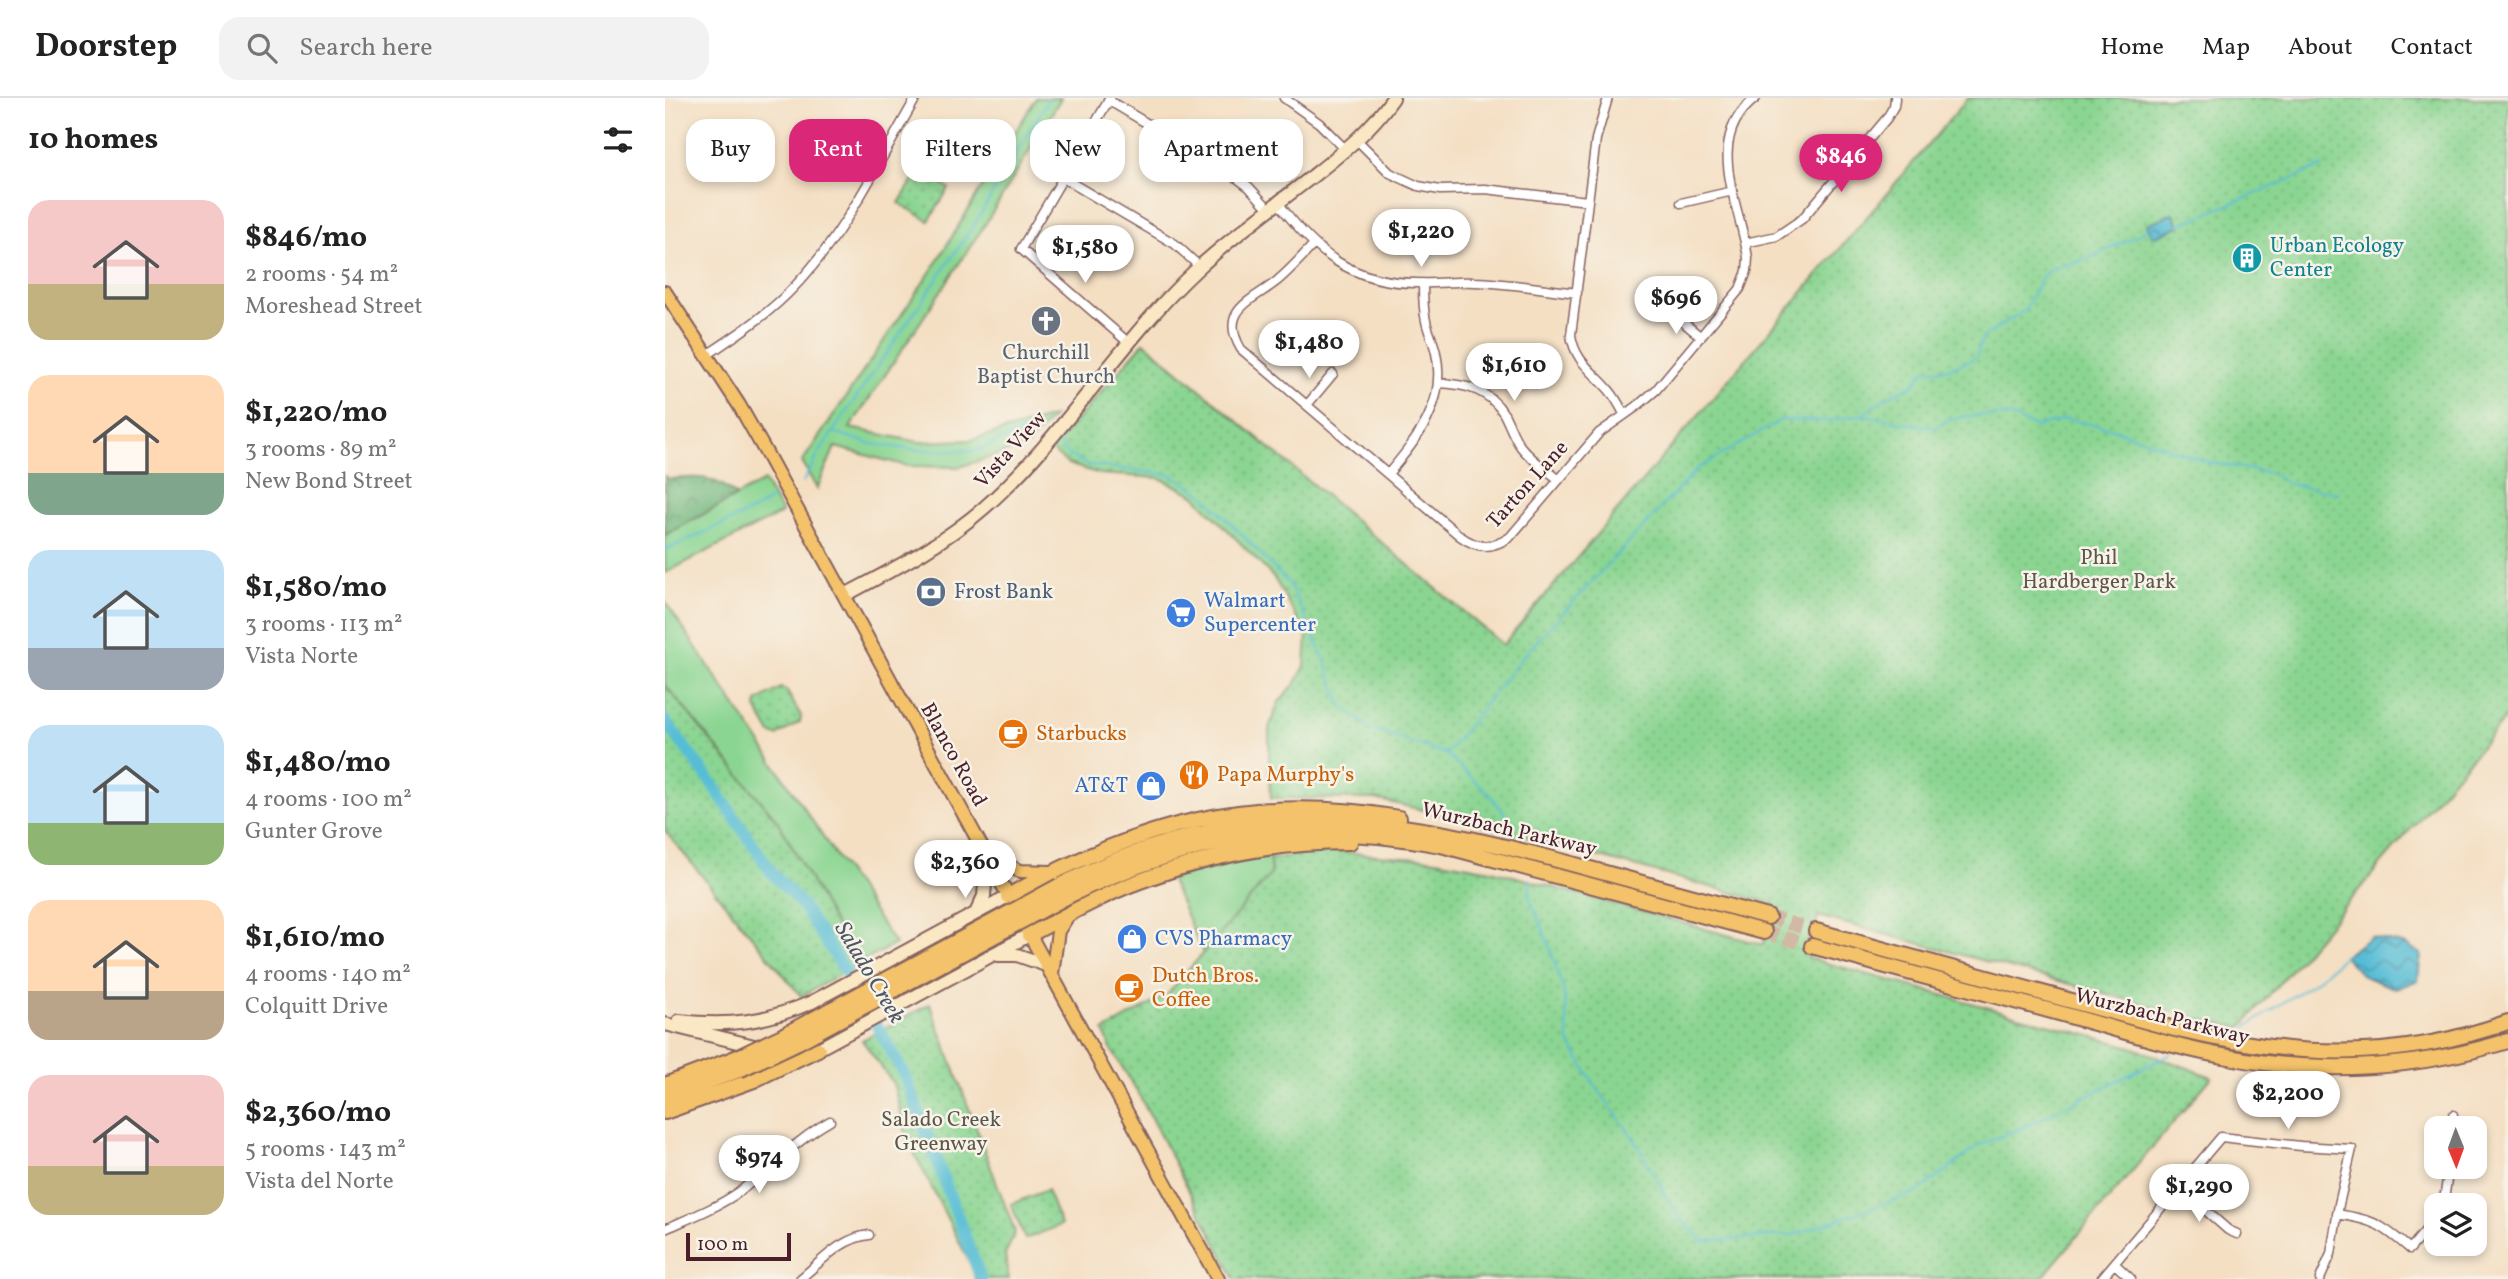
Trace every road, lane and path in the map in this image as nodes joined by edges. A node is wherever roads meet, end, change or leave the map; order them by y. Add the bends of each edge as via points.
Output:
1 (916, 98) edge
2 (1284, 98) edge
3 (1393, 98) edge
4 (1608, 98) edge
5 (1756, 98) edge
6 (1895, 98) edge
7 (1109, 99) edge
8 (1097, 119) edge
9 (1357, 140) junction
10 (1346, 150) junction
11 (1061, 182) edge
12 (1070, 182) edge
13 (1733, 191) junction
14 (1588, 201) junction
15 (1681, 203) dead end
16 (1275, 207) junction
17 (1745, 243) junction
18 (1313, 245) junction
19 (1200, 267) junction
20 (1423, 283) junction
21 (665, 292) edge
22 (1577, 293) junction
23 (1671, 312) dead end
24 (1701, 337) junction
25 (1130, 344) junction
26 (707, 355) junction
27 (1333, 374) dead end
28 (1438, 383) junction
29 (1307, 405) junction
30 (1625, 414) junction
31 (1388, 474) junction
32 (1558, 479) junction
33 (845, 595) junction
34 (1465, 837) junction
35 (1441, 845) junction
36 (987, 858) junction
37 (1047, 874) junction
38 (1062, 891) junction
39 (1008, 896) junction
40 (973, 914) junction
41 (1069, 914) junction
42 (1768, 917) tunnel mouth
43 (1817, 931) tunnel mouth
44 (1764, 932) tunnel mouth
45 (1029, 935) junction
46 (1812, 946) tunnel mouth
47 (991, 956) junction
48 (1049, 970) junction
49 (665, 1017) edge
50 (2508, 1022) edge
51 (665, 1024) edge
52 (2508, 1041) edge
53 (818, 1049) junction
54 (739, 1063) junction
55 (665, 1085) edge
56 (665, 1098) edge
57 (665, 1112) edge
58 (830, 1121) dead end
59 (734, 1157) dead end
60 (754, 1181) junction
61 (2179, 1188) junction
62 (2337, 1214) junction
63 (665, 1229) edge
64 (2424, 1232) edge
65 (869, 1234) dead end
66 (2237, 1234) dead end
67 (2115, 1264) junction
68 (800, 1279) edge
69 (1217, 1279) edge
70 (2101, 1279) edge
71 (2131, 1279) edge
72 (2320, 1279) edge

1 - 26 street via 807,274 762,317
2 - 10 street
3 - 9 street, Vista View
4 - 14 street via 1598,126
5 - 13 street, Tarton Lane via 1737,116 1727,139
6 - 17 street via 1887,118 1801,219 1777,236
7 - 8 street
7 - 16 street via 1225,169
9 - 10 street, Vista View
9 - 14 street via 1390,173 1418,186
10 - 16 street, Vista View
11 - 25 street via 1021,249
12 - 19 street via 1175,244
13 - 15 street
13 - 17 street, Tarton Lane
14 - 22 street
16 - 18 street
16 - 19 street, Vista View
17 - 24 street, Tarton Lane via 1747,271 1740,289
18 - 20 street via 1366,275
18 - 29 street, Tarton Lane via 1277,281 1243,304 1233,321 1241,349
19 - 25 street, Vista View
20 - 22 street via 1485,282
20 - 28 street
21 - 26 main road, Blanco Road
22 - 30 street via 1571,335 1576,355
23 - 24 street
24 - 30 street, Tarton Lane via 1656,390
25 - 33 street, Vista View via 986,506 936,545
26 - 33 main road, Blanco Road
27 - 29 street
28 - 31 street via 1425,426
28 - 32 street via 1467,386 1485,394 1504,414 1523,450
29 - 31 street, Tarton Lane
30 - 32 street, Tarton Lane via 1599,433
31 - 32 street, Tarton Lane via 1460,536 1489,547 1510,537
33 - 36 main road, Blanco Road
34 - 37 highway via 1371,813 1257,811 1136,835
34 - 38 highway, Wurzbach Parkway via 1380,825 1292,821 1217,831 1095,867
34 - 42 highway, Wurzbach Parkway
35 - 38 highway, Wurzbach Parkway via 1395,836 1336,833 1219,841
35 - 41 highway via 1342,842 1222,856 1138,881
35 - 44 highway, Wurzbach Parkway
36 - 37 main road via 1020,871
36 - 39 main road, Blanco Road
36 - 40 street via 984,896
37 - 39 highway
37 - 41 highway via 1038,891 1042,904 1052,912
38 - 54 highway, Wurzbach Parkway, bridge via 784,1035
39 - 40 street
39 - 45 main road, Blanco Road
40 - 47 street via 984,918 994,933
40 - 49 street via 812,1002 774,1017 701,1023
41 - 45 highway
41 - 48 main road via 1058,932
43 - 50 highway, Wurzbach Parkway via 2178,1030 2262,1047 2342,1052 2414,1047
45 - 47 street
45 - 48 main road, Blanco Road
46 - 52 highway, Wurzbach Parkway via 2188,1048 2258,1062 2323,1067 2392,1065
47 - 48 street via 1017,955
47 - 53 street
48 - 69 main road, Blanco Road
51 - 53 street via 786,1054
53 - 57 highway via 754,1080
54 - 55 highway, Wurzbach Parkway
54 - 56 highway, Wurzbach Parkway
58 - 60 street
59 - 60 street
60 - 63 street via 717,1206
61 - 62 street via 2221,1137 2352,1149
61 - 66 street
61 - 67 street
62 - 64 street via 2372,1220 2410,1249
62 - 72 street via 2331,1254
65 - 68 street via 843,1243
67 - 70 street
67 - 71 street

